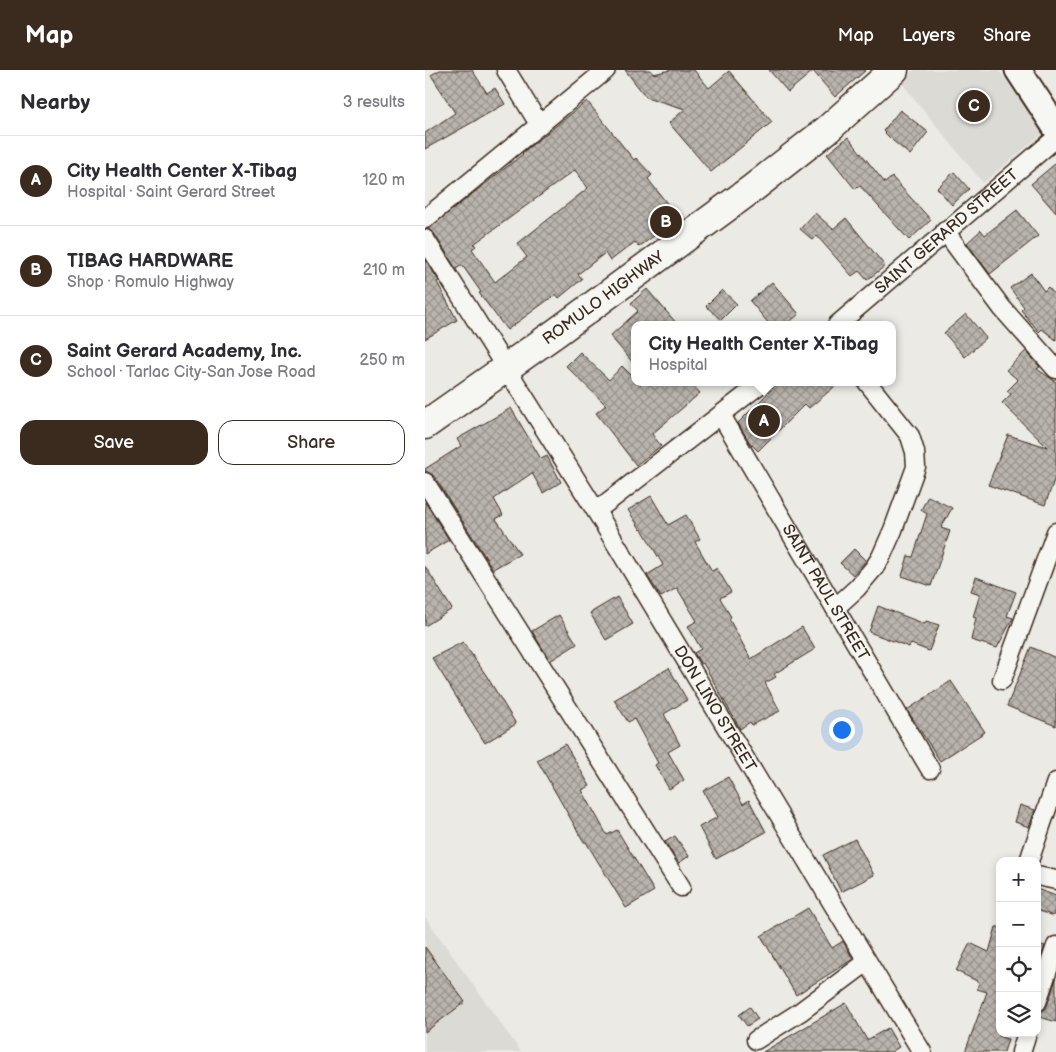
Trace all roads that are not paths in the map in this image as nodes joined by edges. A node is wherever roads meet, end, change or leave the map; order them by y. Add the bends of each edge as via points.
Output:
1 (506, 70) edge
2 (605, 70) edge
3 (893, 70) edge
4 (1018, 70) edge
5 (539, 124) junction
6 (1056, 128) edge
7 (1056, 138) edge
8 (425, 219) edge
9 (945, 232) junction
10 (425, 239) edge
11 (842, 321) edge
12 (505, 369) junction
13 (1056, 369) edge
14 (758, 386) edge
15 (870, 386) edge
16 (721, 414) junction
17 (425, 425) edge
18 (425, 482) edge
19 (596, 511) junction
20 (1056, 532) edge
21 (835, 608) junction
22 (1002, 680) dead end
23 (930, 769) dead end
24 (1056, 782) edge
25 (1030, 857) edge
26 (1041, 877) edge
27 (1056, 880) edge
28 (681, 887) dead end
29 (1056, 946) edge
30 (867, 962) junction
31 (1040, 992) edge
32 (1026, 1037) edge
33 (757, 1040) dead end
34 (922, 1052) edge
35 (1021, 1052) edge

1 - 5 street
2 - 5 street
3 - 12 highway, ROMULO HIGHWAY via 828,129 753,188
4 - 6 main road
5 - 8 street
7 - 9 street, SAINT GERARD STREET
9 - 11 street, SAINT GERARD STREET
9 - 13 street via 1002,308
10 - 12 street, DON LINO STREET
12 - 17 highway, ROMULO HIGHWAY
12 - 19 street, DON LINO STREET
14 - 16 street
15 - 21 street via 910,436 916,467 881,556 857,588
16 - 19 street
16 - 21 street, SAINT PAUL STREET
18 - 28 street
19 - 30 street, DON LINO STREET
20 - 22 street
21 - 23 street, SAINT PAUL STREET
24 - 25 street
26 - 27 street
29 - 31 street
30 - 33 street
30 - 34 street, DON LINO STREET
32 - 35 street

